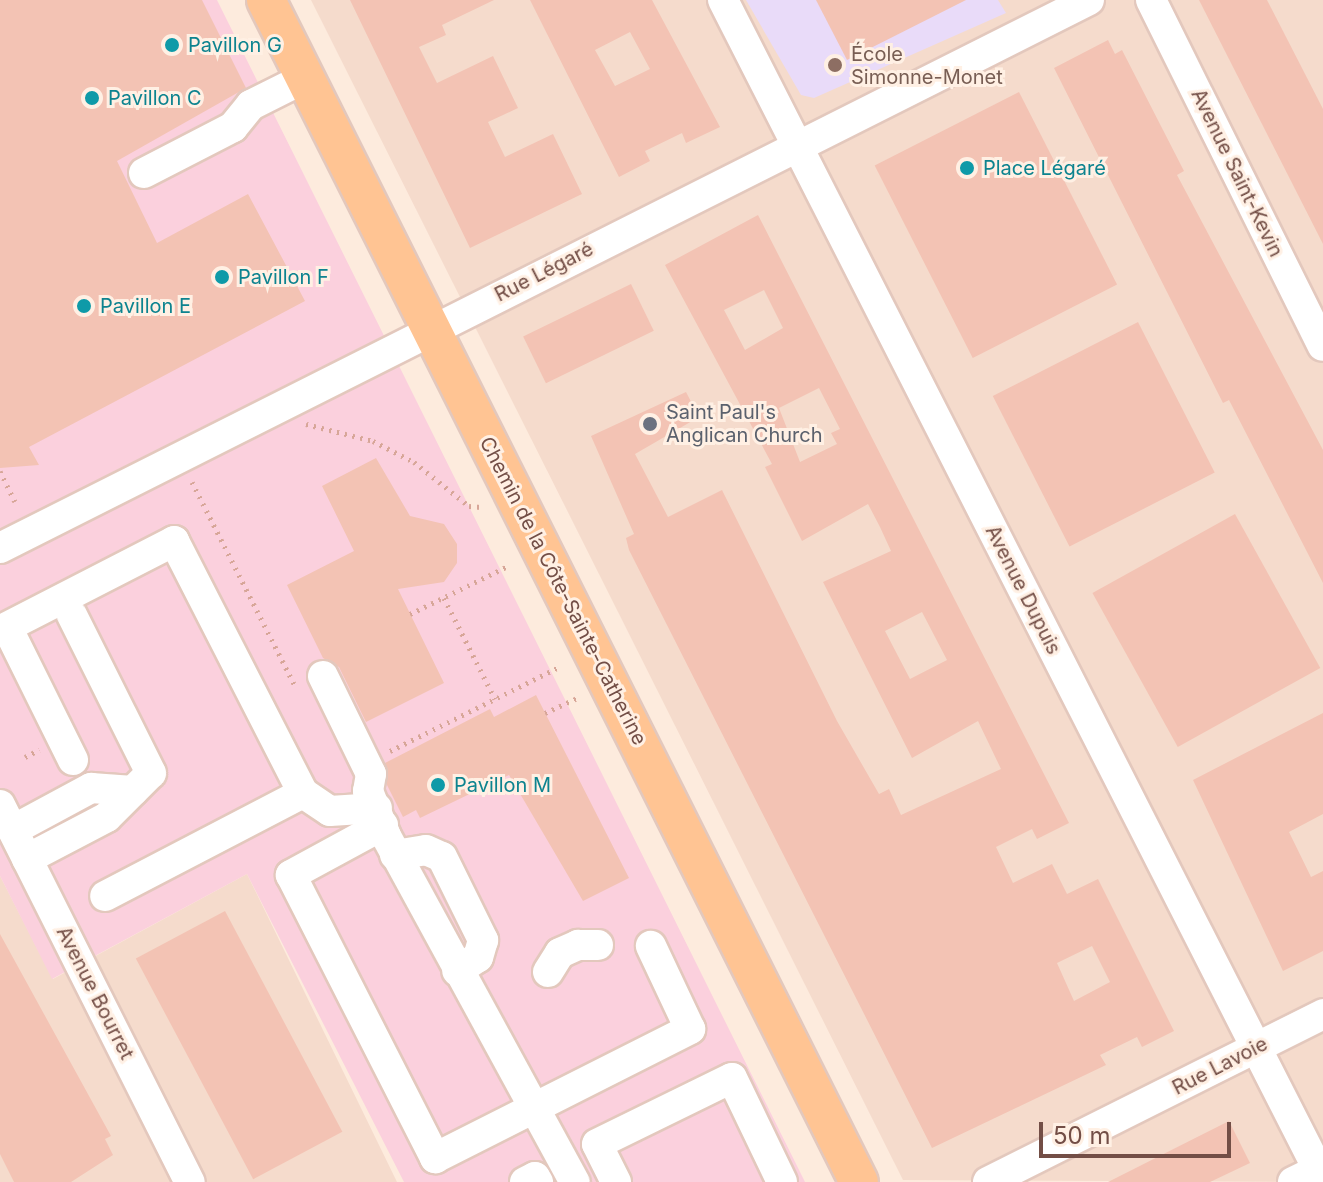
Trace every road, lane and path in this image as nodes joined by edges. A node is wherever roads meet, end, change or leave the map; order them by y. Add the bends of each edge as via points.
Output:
1 (266, 0) edge
2 (723, 0) edge
3 (1089, 0) edge
4 (1151, 0) edge
5 (305, 78) junction
6 (797, 145) junction
7 (144, 173) dead end
8 (432, 331) junction
9 (1323, 346) edge
10 (306, 424) dead end
11 (0, 471) edge
12 (192, 482) dead end
13 (15, 502) dead end
14 (481, 507) dead end
15 (209, 516) junction
16 (198, 522) dead end
17 (0, 548) edge
18 (510, 565) dead end
19 (444, 598) junction
20 (410, 614) dead end
21 (72, 615) dead end
22 (561, 666) dead end
23 (323, 676) dead end
24 (577, 698) dead end
25 (302, 699) dead end
26 (495, 699) junction
27 (545, 713) dead end
28 (374, 759) dead end
29 (73, 760) dead end
30 (303, 793) junction
31 (376, 808) junction
32 (19, 842) edge
33 (395, 855) junction
34 (105, 896) dead end
35 (651, 946) dead end
36 (457, 971) junction
37 (1323, 1014) edge
38 (1257, 1049) junction
39 (533, 1109) junction
40 (1311, 1177) edge
41 (190, 1182) edge
42 (525, 1182) edge
43 (538, 1182) edge
44 (575, 1182) edge
45 (616, 1182) edge
46 (782, 1182) edge
47 (859, 1182) edge
48 (988, 1182) edge

1 - 5 main road, Chemin de la Côte-Sainte-Catherine
2 - 6 street, Avenue Dupuis
3 - 6 street, Rue Légaré
4 - 9 street, Avenue Saint-Kevin
5 - 7 street via 251,105 233,127
5 - 8 main road, Chemin de la Côte-Sainte-Catherine
6 - 8 street, Rue Légaré
6 - 38 street, Avenue Dupuis
8 - 17 street, Rue Légaré
8 - 47 main road, Chemin de la Côte-Sainte-Catherine
10 - 14 path via 373,441 414,462 473,508
11 - 13 path
12 - 15 path
15 - 16 path
15 - 25 path
18 - 19 path
19 - 20 path
19 - 26 path
21 - 32 street via 148,762 149,779 107,817
22 - 26 path
23 - 31 street via 371,774
24 - 27 path
26 - 28 path
29 - 30 street via 7,627 174,541
30 - 31 street via 330,811
30 - 34 street
31 - 33 street
31 - 39 street via 291,875 435,1158
32 - 41 street, Avenue Bourret
33 - 36 street
33 - 36 street via 426,850 442,857 483,940 478,957
35 - 39 street via 690,1029
36 - 39 street
37 - 38 street, Rue Lavoie
38 - 40 street, Avenue Dupuis
38 - 48 street, Rue Lavoie
39 - 44 street
42 - 43 street via 535,1177
45 - 46 street via 597,1144 732,1078

